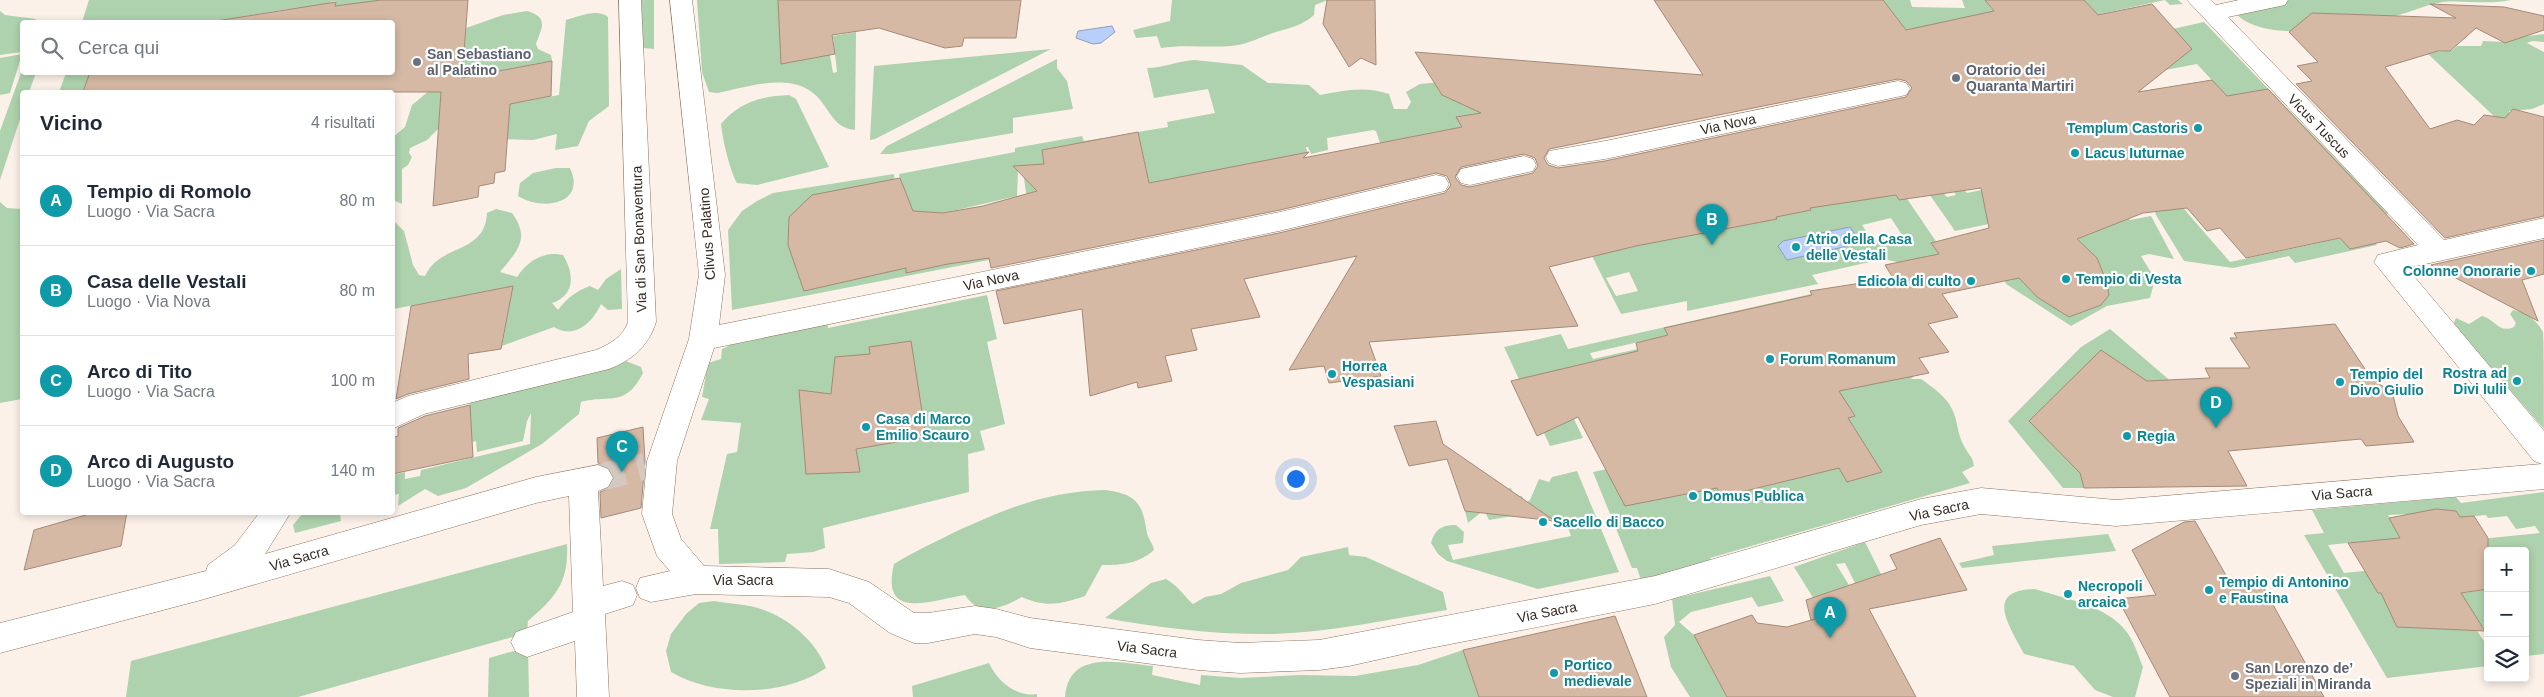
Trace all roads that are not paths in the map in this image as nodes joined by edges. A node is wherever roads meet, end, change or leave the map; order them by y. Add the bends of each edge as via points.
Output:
1 (630, 0) edge
2 (681, 0) edge
3 (2277, 0) edge
4 (2205, 7) edge
5 (1898, 89) dead end
6 (2544, 228) edge
7 (2440, 252) junction
8 (703, 338) junction
9 (395, 416) edge
10 (2544, 452) edge
11 (657, 463) joint
12 (2544, 476) edge
13 (274, 515) edge
14 (696, 580) junction
15 (200, 586) junction
16 (589, 613) junction
17 (0, 638) edge
18 (527, 642) dead end
19 (593, 697) edge

1 - 9 street, Via di San Bonaventura via 640,205 642,322 638,333 625,348 600,361 418,404
2 - 8 street, Clivus Palatino via 712,275
3 - 4 street
4 - 7 street, Vicus Tuscus
5 - 8 street, Via Nova
6 - 7 street
7 - 10 street via 2387,262
8 - 11 street, Clivus Palatino via 695,368
11 - 14 street, Via Sacra via 657,514 668,546
12 - 14 street, Via Sacra via 2162,520 1981,501 1921,512 1655,590 1319,655 1240,658 1198,655 1030,633 975,620 914,628 901,623 858,592 829,583
13 - 15 street via 257,543 240,561
14 - 16 street via 637,591
15 - 16 street, Via Sacra via 536,490 591,480 586,539
15 - 17 street, Via Sacra
16 - 18 street
16 - 19 street

